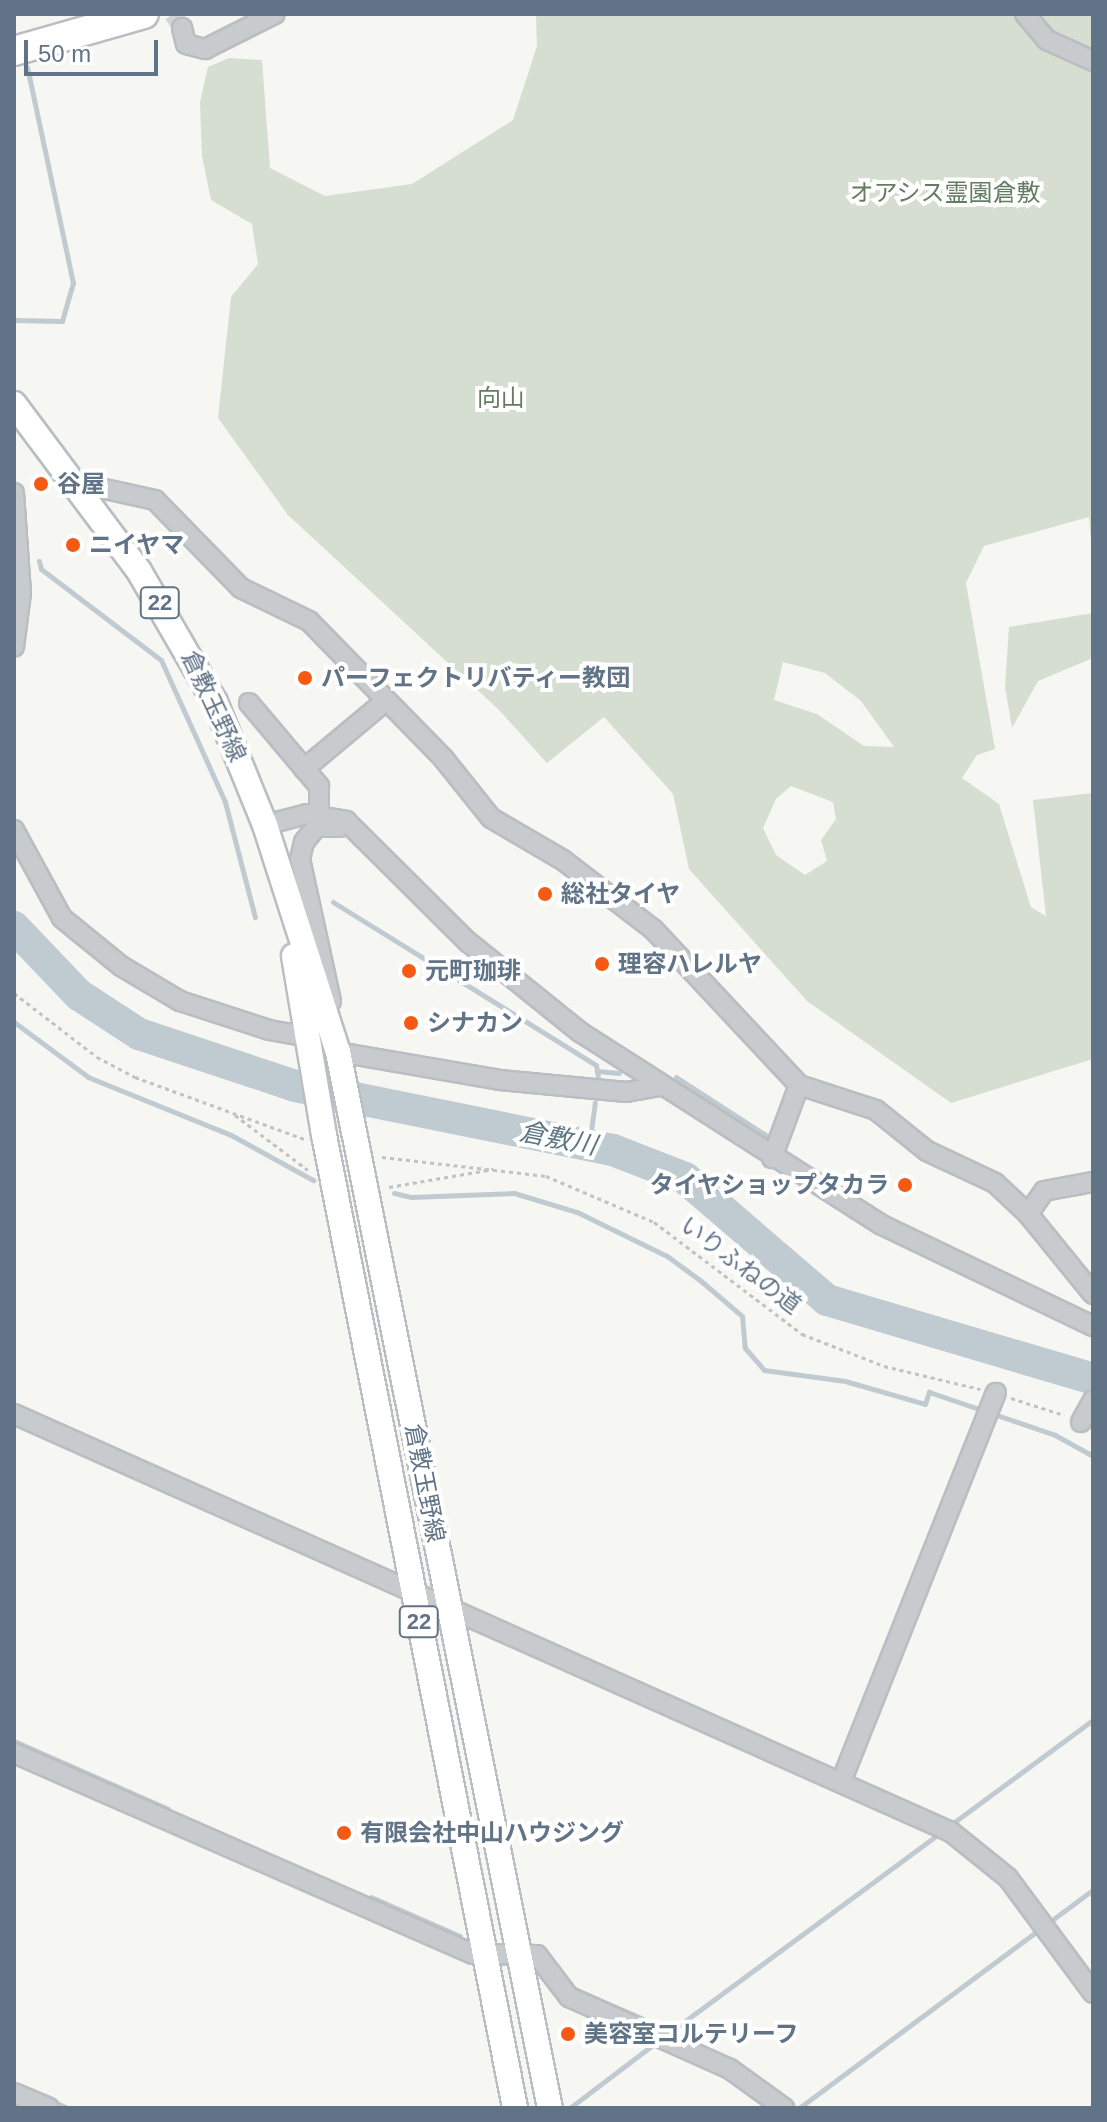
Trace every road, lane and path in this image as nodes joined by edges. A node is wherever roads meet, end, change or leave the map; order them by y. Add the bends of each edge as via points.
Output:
1 (144, 14) edge
2 (275, 14) edge
3 (1025, 14) edge
4 (182, 28) tunnel mouth
5 (14, 51) edge
6 (1093, 61) edge
7 (14, 404) edge
8 (73, 482) junction
9 (14, 493) edge
10 (14, 647) edge
11 (384, 702) junction
12 (249, 703) dead end
13 (304, 769) junction
14 (319, 814) junction
15 (265, 825) junction
16 (14, 830) edge
17 (359, 831) junction
18 (278, 864) junction
19 (14, 993) edge
20 (310, 1044) junction
21 (338, 1052) junction
22 (799, 1085) junction
23 (660, 1086) junction
24 (235, 1115) junction
25 (318, 1138) junction
26 (366, 1149) junction
27 (772, 1158) junction
28 (496, 1168) junction
29 (308, 1170) dead end
30 (1093, 1182) edge
31 (389, 1187) dead end
32 (1028, 1214) junction
33 (1093, 1294) edge
34 (1093, 1326) edge
35 (1093, 1400) edge
36 (992, 1405) junction
37 (14, 1414) edge
38 (1082, 1420) joint
39 (413, 1590) junction
40 (450, 1606) junction
41 (14, 1753) edge
42 (841, 1782) junction
43 (517, 1954) junction
44 (487, 1958) junction
45 (1093, 1993) edge
46 (14, 2093) edge
47 (49, 2108) edge
48 (515, 2108) edge
49 (550, 2108) edge
50 (784, 2108) edge

1 - 5 highway
2 - 4 street via 205,49 186,44
3 - 6 street via 1047,40
7 - 8 main road, 倉敷玉野線 / 22
8 - 11 street via 155,500 241,588 309,621
8 - 15 main road, 倉敷玉野線 / 22 via 183,640
9 - 10 street via 21,593
11 - 13 street
11 - 22 street via 443,758 491,818 563,860 653,929
12 - 13 street
13 - 14 street via 319,786
14 - 15 street
14 - 17 street via 333,815
15 - 18 main road, 倉敷玉野線 / 22
16 - 20 street via 62,918 121,966 180,1001
17 - 21 street via 316,827 304,842 300,859
17 - 23 street via 468,942 580,1032
18 - 20 main road, 倉敷玉野線 / 22
18 - 21 main road, 倉敷玉野線 / 22
19 - 24 path via 97,1057
20 - 25 main road, 倉敷玉野線 / 22
21 - 23 street via 587,1089 645,1092
21 - 26 main road, 倉敷玉野線 / 22
22 - 27 street
22 - 32 street via 876,1110 927,1151 995,1183
23 - 27 street
24 - 25 path
24 - 29 path
25 - 39 main road, 倉敷玉野線 / 22
26 - 28 path, いりふねの道
26 - 40 main road, 倉敷玉野線 / 22
27 - 34 street via 882,1225
28 - 31 path
28 - 36 path, いりふねの道 via 546,1176 654,1222 758,1304 841,1353
30 - 32 street via 1044,1191
32 - 33 street
35 - 38 street
36 - 38 path, いりふねの道
36 - 42 street
37 - 39 street
39 - 40 street
39 - 44 main road, 倉敷玉野線 / 22
40 - 42 street
40 - 43 main road, 倉敷玉野線 / 22
41 - 44 street
42 - 45 street via 946,1829 992,1862
43 - 44 street
43 - 49 main road, 倉敷玉野線 / 22
43 - 50 street via 545,1960 555,1984 569,1997 730,2069
44 - 48 main road, 倉敷玉野線 / 22
46 - 47 street

